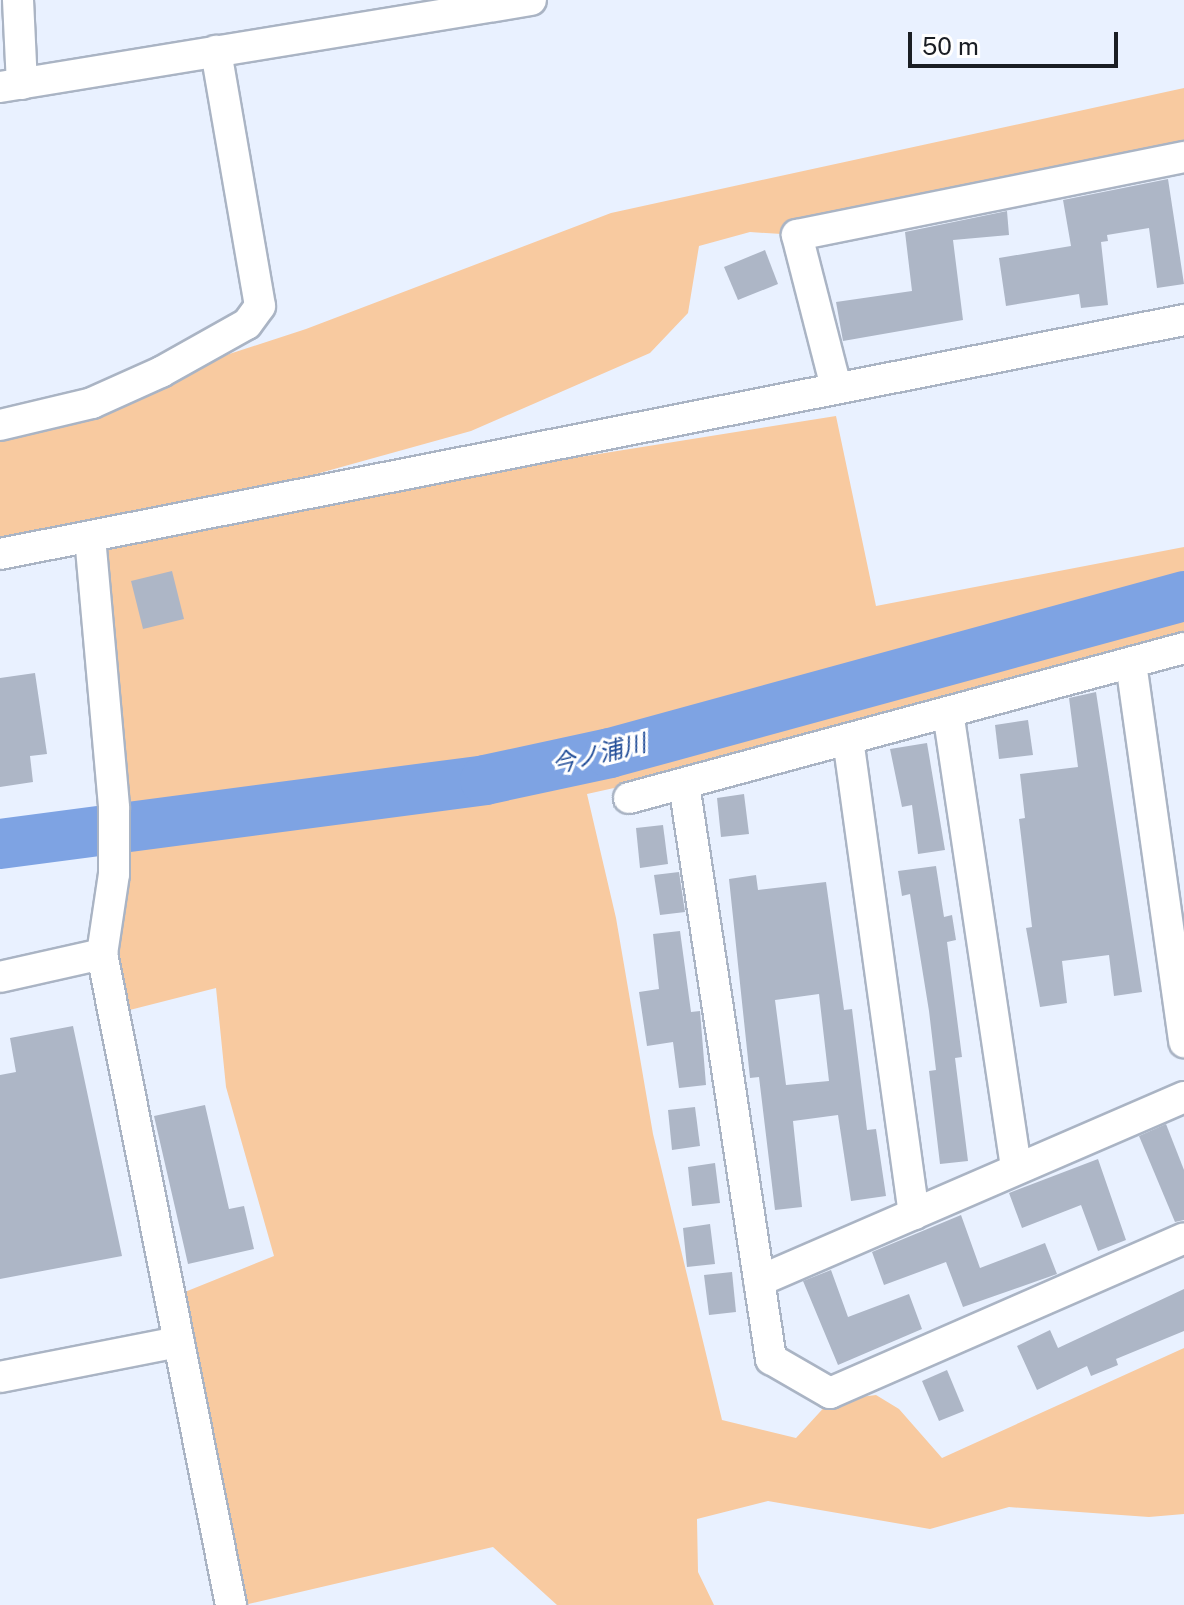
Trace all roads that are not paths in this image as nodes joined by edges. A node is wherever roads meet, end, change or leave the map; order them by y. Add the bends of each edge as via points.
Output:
1 (18, 0) edge
2 (531, 0) edge
3 (216, 51) junction
4 (11, 86) edge
5 (1184, 157) edge
6 (1184, 320) edge
7 (836, 387) junction
8 (0, 425) edge
9 (90, 537) junction
10 (0, 554) edge
11 (1184, 648) edge
12 (1131, 663) junction
13 (948, 712) junction
14 (848, 739) junction
15 (684, 784) junction
16 (629, 798) dead end
17 (102, 954) junction
18 (0, 977) edge
19 (1184, 1042) edge
20 (1184, 1097) edge
21 (1016, 1169) junction
22 (914, 1214) junction
23 (1184, 1238) edge
24 (759, 1281) junction
25 (179, 1342) junction
26 (0, 1377) edge
27 (231, 1605) edge

1 - 4 street
2 - 3 street
3 - 4 street
3 - 8 street via 260,306 247,324 161,372 92,403
5 - 7 street via 797,235
6 - 7 street
7 - 9 street
9 - 10 street
9 - 17 street via 114,808 114,874
11 - 12 street
12 - 13 street
12 - 19 street
13 - 14 street
13 - 21 street
14 - 15 street
14 - 22 street
15 - 16 street
15 - 24 street
17 - 18 street
17 - 25 street
20 - 21 street
21 - 22 street
22 - 24 street
23 - 24 street via 830,1393 771,1359
25 - 26 street
25 - 27 street

